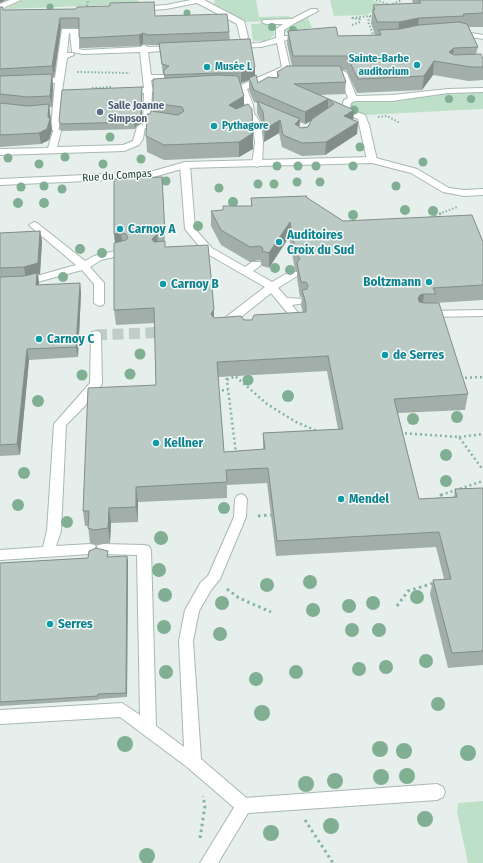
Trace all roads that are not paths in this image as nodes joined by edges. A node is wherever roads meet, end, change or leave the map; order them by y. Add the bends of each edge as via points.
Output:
1 (17, 0) edge
2 (141, 0) edge
3 (201, 1) edge
4 (314, 11) dead end
5 (2, 14) edge
6 (292, 21) junction
7 (266, 22) dead end
8 (453, 32) edge
9 (244, 37) dead end
10 (298, 37) edge
11 (483, 37) edge
12 (280, 39) junction
13 (230, 46) edge
14 (144, 48) junction
15 (182, 48) edge
16 (304, 74) edge
17 (320, 74) edge
18 (272, 75) junction
19 (164, 77) edge
20 (147, 78) junction
21 (59, 80) junction
22 (259, 81) junction
23 (24, 82) edge
24 (217, 86) edge
25 (273, 86) edge
26 (180, 88) edge
27 (242, 88) junction
28 (119, 89) edge
29 (148, 90) junction
30 (483, 90) edge
31 (82, 93) edge
32 (58, 94) junction
33 (353, 99) junction
34 (252, 108) junction
35 (240, 118) edge
36 (52, 149) junction
37 (0, 152) edge
38 (372, 160) junction
39 (257, 164) junction
40 (185, 165) junction
41 (0, 182) edge
42 (483, 192) edge
43 (34, 225) dead end
44 (208, 250) junction
45 (194, 251) edge
46 (123, 252) edge
47 (256, 264) edge
48 (84, 266) junction
49 (245, 272) junction
50 (293, 274) dead end
51 (0, 283) edge
52 (272, 287) junction
53 (301, 301) edge
54 (284, 302) junction
55 (99, 304) dead end
56 (483, 313) edge
57 (238, 314) junction
58 (422, 314) edge
59 (299, 320) edge
60 (244, 325) edge
61 (218, 329) edge
62 (96, 335) dead end
63 (241, 499) dead end
64 (48, 552) junction
65 (0, 555) edge
66 (0, 717) edge
67 (148, 729) junction
68 (193, 762) junction
69 (437, 792) dead end
70 (244, 806) junction
71 (208, 863) edge

1 - 5 street via 2,6
2 - 3 street via 138,9
3 - 9 street via 241,23
4 - 6 street
6 - 7 street
6 - 12 street via 280,29
8 - 11 street
10 - 12 street
12 - 13 street via 261,46
12 - 18 street via 286,68
14 - 15 street
14 - 20 street
14 - 21 street via 83,52 76,50 78,43 75,31 65,31 67,55
16 - 18 street
17 - 33 street via 343,73
18 - 22 street
19 - 20 street
20 - 29 street
21 - 23 street
21 - 32 street
22 - 25 street
22 - 27 street
24 - 27 street
26 - 29 street
27 - 34 street
28 - 29 street
29 - 36 street via 147,124 136,144 130,147
30 - 33 street
31 - 32 street
32 - 36 street via 53,110 56,129
33 - 38 street via 343,108 362,117
34 - 35 street
34 - 39 street via 260,143
36 - 37 street
38 - 39 street, Rue du Compas
38 - 42 street, Rue du Compas via 414,171 446,190 464,193
39 - 40 street, Rue du Compas
40 - 41 street, Rue du Compas via 150,175
40 - 44 street via 190,229
43 - 48 street
44 - 45 street
44 - 49 street
46 - 48 street via 98,258
47 - 49 street
48 - 51 street via 26,282
48 - 55 street via 98,283
49 - 52 street
50 - 52 street
52 - 54 street
52 - 57 street
53 - 54 street
54 - 59 street
56 - 58 street
57 - 60 street
57 - 61 street
62 - 64 street via 96,384 60,424 54,531
63 - 68 street via 240,517 213,579 192,610 186,641
64 - 65 street
64 - 67 street via 144,550
66 - 67 street via 122,710
67 - 68 street
68 - 70 street
69 - 70 street
70 - 71 street

